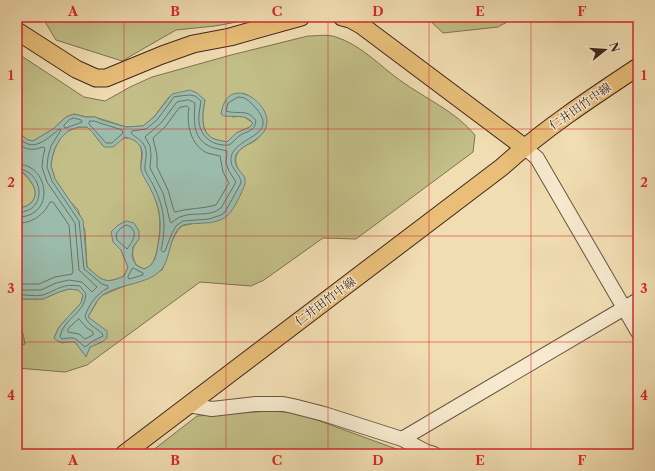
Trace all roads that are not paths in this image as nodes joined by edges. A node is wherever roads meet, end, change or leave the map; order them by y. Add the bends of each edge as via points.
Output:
1 (301, 17) edge
2 (342, 17) edge
3 (17, 31) edge
4 (638, 67) edge
5 (524, 147) junction
6 (638, 300) edge
7 (624, 309) junction
8 (638, 332) edge
9 (188, 405) junction
10 (402, 439) junction
11 (124, 454) edge
12 (434, 454) edge

1 - 3 main road via 230,37 193,44 106,78 96,78 76,69
2 - 5 main road via 361,25
4 - 5 main road, 仁井田竹中線 via 593,96
5 - 7 street via 537,158
5 - 9 main road, 仁井田竹中線 via 502,167
6 - 7 street
7 - 8 street
7 - 10 street
9 - 10 street via 212,409 283,404
9 - 11 main road, 仁井田竹中線
10 - 12 street

